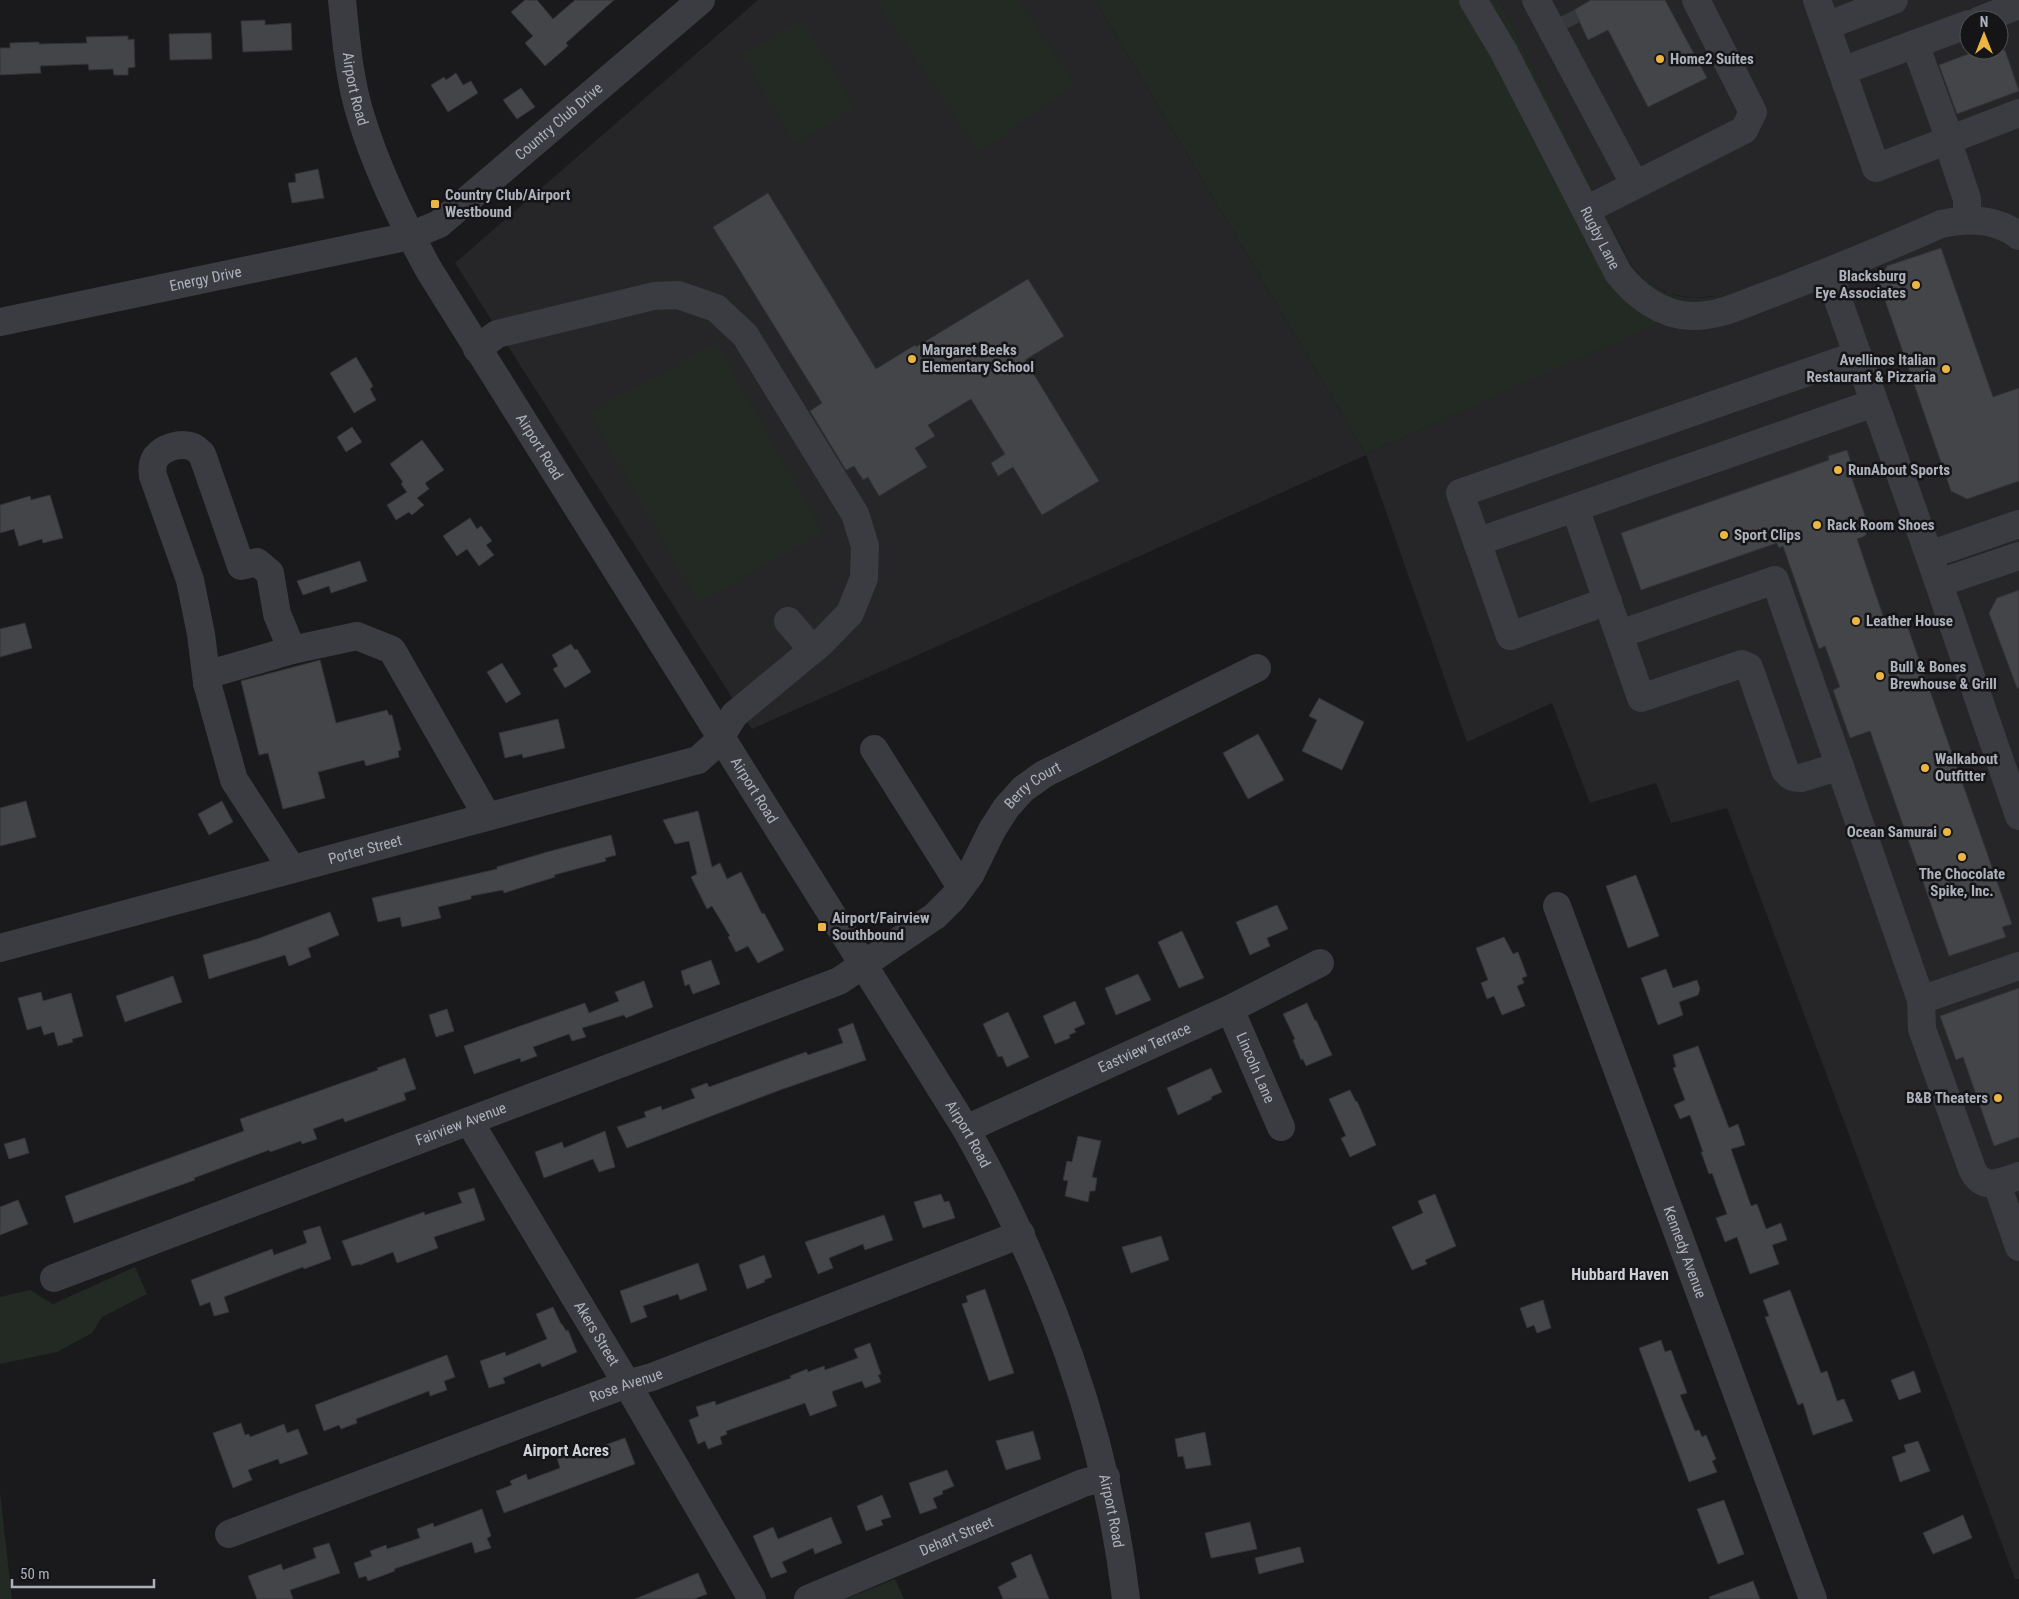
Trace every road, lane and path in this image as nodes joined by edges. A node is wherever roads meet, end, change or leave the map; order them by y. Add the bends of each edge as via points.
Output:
1 (342, 0) edge
2 (701, 0) edge
3 (1473, 0) edge
4 (1536, 0) edge
5 (1696, 0) edge
6 (1817, 0) edge
7 (1894, 0) edge
8 (1561, 15) tunnel mouth
9 (1826, 26) junction
10 (1959, 28) edge
11 (1915, 44) junction
12 (1842, 71) junction
13 (1579, 81) junction
14 (2019, 113) edge
15 (1950, 140) junction
16 (1635, 185) junction
17 (1586, 210) junction
18 (1967, 220) junction
19 (410, 236) junction
20 (2019, 236) edge
21 (1828, 272) junction
22 (0, 322) edge
23 (476, 349) junction
24 (1857, 355) junction
25 (1874, 403) junction
26 (1576, 508) junction
27 (2019, 524) edge
28 (1477, 542) junction
29 (1929, 555) junction
30 (2019, 556) edge
31 (1939, 583) junction
32 (1608, 601) junction
33 (788, 621) dead end
34 (1620, 634) junction
35 (292, 650) junction
36 (813, 650) junction
37 (1257, 668) dead end
38 (207, 683) junction
39 (721, 736) junction
40 (874, 749) dead end
41 (1840, 766) junction
42 (487, 816) junction
43 (2019, 816) edge
44 (292, 869) junction
45 (961, 887) junction
46 (1558, 906) dead end
47 (0, 948) edge
48 (1320, 962) dead end
49 (864, 965) junction
50 (2019, 966) edge
51 (1921, 1000) junction
52 (1230, 1009) junction
53 (469, 1121) junction
54 (1281, 1127) dead end
55 (966, 1128) junction
56 (2008, 1180) edge
57 (1021, 1234) junction
58 (2019, 1246) edge
59 (54, 1278) dead end
60 (627, 1384) junction
61 (1106, 1477) junction
62 (229, 1534) dead end
63 (752, 1599) edge
64 (808, 1599) edge
65 (1126, 1599) edge
66 (1813, 1599) edge

1 - 19 street, Airport Road via 348,59 360,115 376,161
2 - 19 street, Country Club Drive via 439,224
3 - 17 street, Rugby Lane via 1504,52
4 - 13 street
5 - 16 street via 1753,112 1744,130
6 - 9 street
7 - 9 street
8 - 13 street via 1584,58
9 - 12 street
10 - 11 street
11 - 12 street
11 - 15 street
12 - 15 street via 1876,168
13 - 16 street
14 - 15 street
15 - 18 street via 1968,199
16 - 17 street
17 - 21 street, Rugby Lane via 1618,273 1631,289 1662,309 1690,316 1715,314
18 - 20 street, Rugby Lane via 1992,222
18 - 21 street, Rugby Lane via 1941,224
19 - 22 street, Energy Drive
19 - 23 street, Airport Road
21 - 24 street
23 - 36 street, Porter Street via 496,334 654,296 678,295 716,308 745,335 855,514 862,533 864,578 850,613
23 - 39 street, Airport Road
24 - 25 street
24 - 28 street via 1460,493
25 - 26 street
25 - 29 street
26 - 28 street
26 - 32 street
27 - 29 street
28 - 32 street via 1510,636
29 - 31 street
30 - 31 street
31 - 43 street
32 - 34 street
33 - 36 street
34 - 41 street via 1641,698 1742,664 1750,667 1789,776 1801,778
34 - 41 street via 1775,580
35 - 38 street via 213,672
35 - 38 street via 277,614 270,573 257,562 240,566 202,454 193,447 170,447 156,457 152,476 190,580
35 - 42 street via 357,636 392,650
36 - 39 street, Porter Street via 734,715
37 - 45 street, Berry Court via 1044,774 1030,784 1006,808
38 - 44 street via 234,780
39 - 42 street, Porter Street via 698,760
39 - 49 street, Airport Road
40 - 45 street
41 - 51 street
42 - 44 street, Porter Street
44 - 47 street, Porter Street
45 - 49 street, Berry Court via 935,916
46 - 66 street, Kennedy Avenue
48 - 52 street, Eastview Terrace
49 - 53 street, Fairview Avenue via 840,980
49 - 55 street, Airport Road
50 - 51 street
51 - 56 street via 1922,1029 1972,1169 1979,1180 1988,1184
52 - 54 street, Lincoln Lane
52 - 55 street, Eastview Terrace
53 - 59 street, Fairview Avenue
53 - 60 street, Akers Street
55 - 57 street, Airport Road
56 - 58 street
57 - 60 street, Rose Avenue via 662,1374
57 - 61 street, Airport Road via 1053,1313
60 - 62 street, Rose Avenue
60 - 63 street, Akers Street
61 - 64 street, Dehart Street via 1083,1483
61 - 65 street, Airport Road

